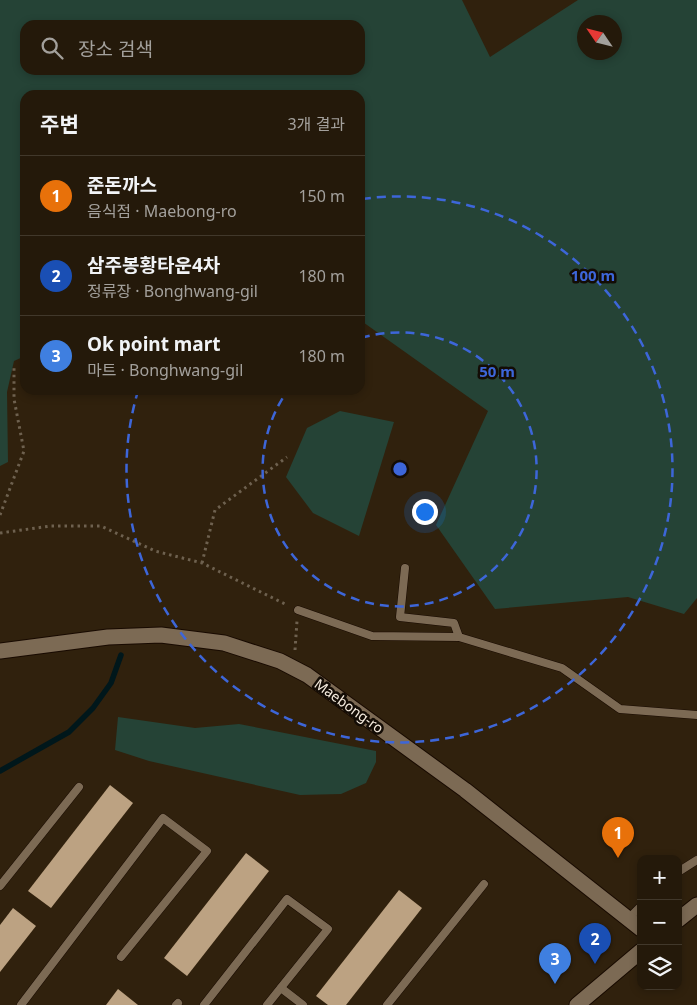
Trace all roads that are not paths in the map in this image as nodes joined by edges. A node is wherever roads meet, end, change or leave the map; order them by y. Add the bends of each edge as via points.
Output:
1 (405, 568) dead end
2 (298, 610) road end
3 (459, 637) junction
4 (0, 651) edge
5 (697, 716) edge
6 (80, 787) dead end
7 (697, 860) edge
8 (682, 869) edge
9 (484, 884) dead end
10 (0, 886) edge
11 (697, 906) edge
12 (637, 910) edge
13 (682, 917) edge
14 (628, 919) junction
15 (637, 926) edge
16 (637, 954) edge
17 (121, 957) dead end
18 (281, 988) junction
19 (20, 1005) edge
20 (204, 1005) edge
21 (268, 1005) edge
22 (303, 1005) edge
23 (387, 1005) edge
24 (577, 1005) edge

1 - 3 lane via 400,617 454,623
2 - 3 lane via 372,636
3 - 5 lane via 562,668 620,709
4 - 14 street, Maebong-ro via 108,637 161,635 224,643 271,658 307,676 465,790
6 - 10 lane
7 - 8 lane
9 - 23 lane
11 - 13 street
12 - 14 lane
14 - 15 street, Maebong-ro
16 - 24 street
17 - 19 lane via 207,851 163,818
18 - 20 lane via 328,930 287,899
18 - 21 lane
18 - 22 lane

